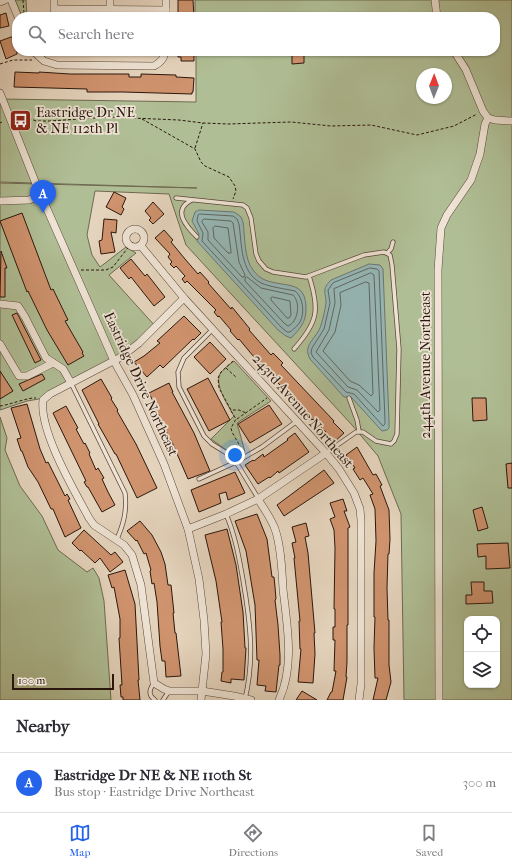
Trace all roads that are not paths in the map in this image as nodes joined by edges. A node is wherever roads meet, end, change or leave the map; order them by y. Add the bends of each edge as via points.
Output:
1 (5, 0) edge
2 (11, 0) edge
3 (54, 0) edge
4 (110, 0) edge
5 (166, 0) edge
6 (435, 0) edge
7 (0, 2) edge
8 (55, 9) junction
9 (110, 9) junction
10 (18, 12) edge
11 (55, 12) edge
12 (144, 12) edge
13 (166, 12) edge
14 (436, 12) edge
15 (37, 56) edge
16 (164, 56) edge
17 (457, 56) edge
18 (0, 93) edge
19 (488, 118) junction
20 (512, 120) edge
21 (41, 195) junction
22 (176, 198) dead end
23 (193, 200) junction
24 (0, 201) edge
25 (197, 237) dead end
26 (393, 242) dead end
27 (140, 246) junction
28 (388, 253) junction
29 (309, 276) junction
30 (184, 298) junction
31 (0, 304) edge
32 (213, 330) junction
33 (0, 344) edge
34 (294, 349) dead end
35 (114, 361) junction
36 (53, 363) junction
37 (71, 383) junction
38 (348, 398) dead end
39 (297, 421) junction
40 (359, 431) junction
41 (326, 453) junction
42 (236, 462) junction
43 (199, 479) dead end
44 (258, 499) junction
45 (226, 514) junction
46 (188, 529) junction
47 (117, 539) junction
48 (154, 683) junction
49 (169, 691) junction
50 (202, 691) junction
51 (247, 699) edge
52 (155, 700) edge
53 (163, 700) edge
54 (201, 700) edge
55 (279, 700) edge
56 (359, 700) edge
57 (439, 700) edge

1 - 7 street
2 - 10 street
3 - 8 street
4 - 9 street
5 - 13 street
6 - 14 street
8 - 9 street
8 - 11 street
9 - 12 street
15 - 16 street via 44,62 57,65 154,66 160,63
17 - 19 street
18 - 21 street, Eastridge Drive Northeast
19 - 20 street
19 - 57 street, 244th Avenue Northeast via 471,180 447,216 441,228 439,242
21 - 24 street via 29,200
21 - 35 street, Eastridge Drive Northeast
22 - 23 lane
23 - 25 lane via 184,205 182,214 185,223
23 - 29 lane via 243,205 252,218 256,254 266,269 300,277
26 - 28 lane
27 - 27 street, 243rd Avenue Northeast via 130,245 127,241 127,235 131,231 137,230 142,233 144,238
27 - 30 street, 243rd Avenue Northeast
28 - 29 lane via 364,255
28 - 40 lane via 392,265 399,349 397,434 391,444 376,441
29 - 34 lane via 315,294 314,317 308,333
30 - 32 street, 243rd Avenue Northeast
30 - 35 street via 139,343
31 - 36 street via 18,306 46,358
32 - 39 street, 243rd Avenue Northeast
32 - 42 lane via 184,358 177,379 204,436
33 - 36 street via 19,376 27,376
35 - 37 street
35 - 46 street, Eastridge Drive Northeast via 164,464
36 - 37 street via 63,369
37 - 47 lane via 125,493 125,518
37 - 47 street via 40,399 43,414 57,456 89,518 94,525
38 - 40 lane
39 - 41 street, 243rd Avenue Northeast
39 - 42 lane via 262,447
40 - 41 lane via 352,433
41 - 44 street
41 - 56 street, 243rd Avenue Northeast via 348,483 360,509
42 - 43 lane
42 - 44 lane
44 - 45 street
44 - 55 street via 274,528 282,575 288,660 287,678
45 - 46 street
45 - 51 lane via 238,550 251,640 251,670
46 - 50 street, Eastridge Drive Northeast via 199,580 204,620 206,654
47 - 48 street via 128,549 136,565
48 - 49 street
48 - 52 lane via 150,694
49 - 50 street
49 - 53 lane
50 - 51 street
50 - 54 street, Eastridge Drive Northeast

